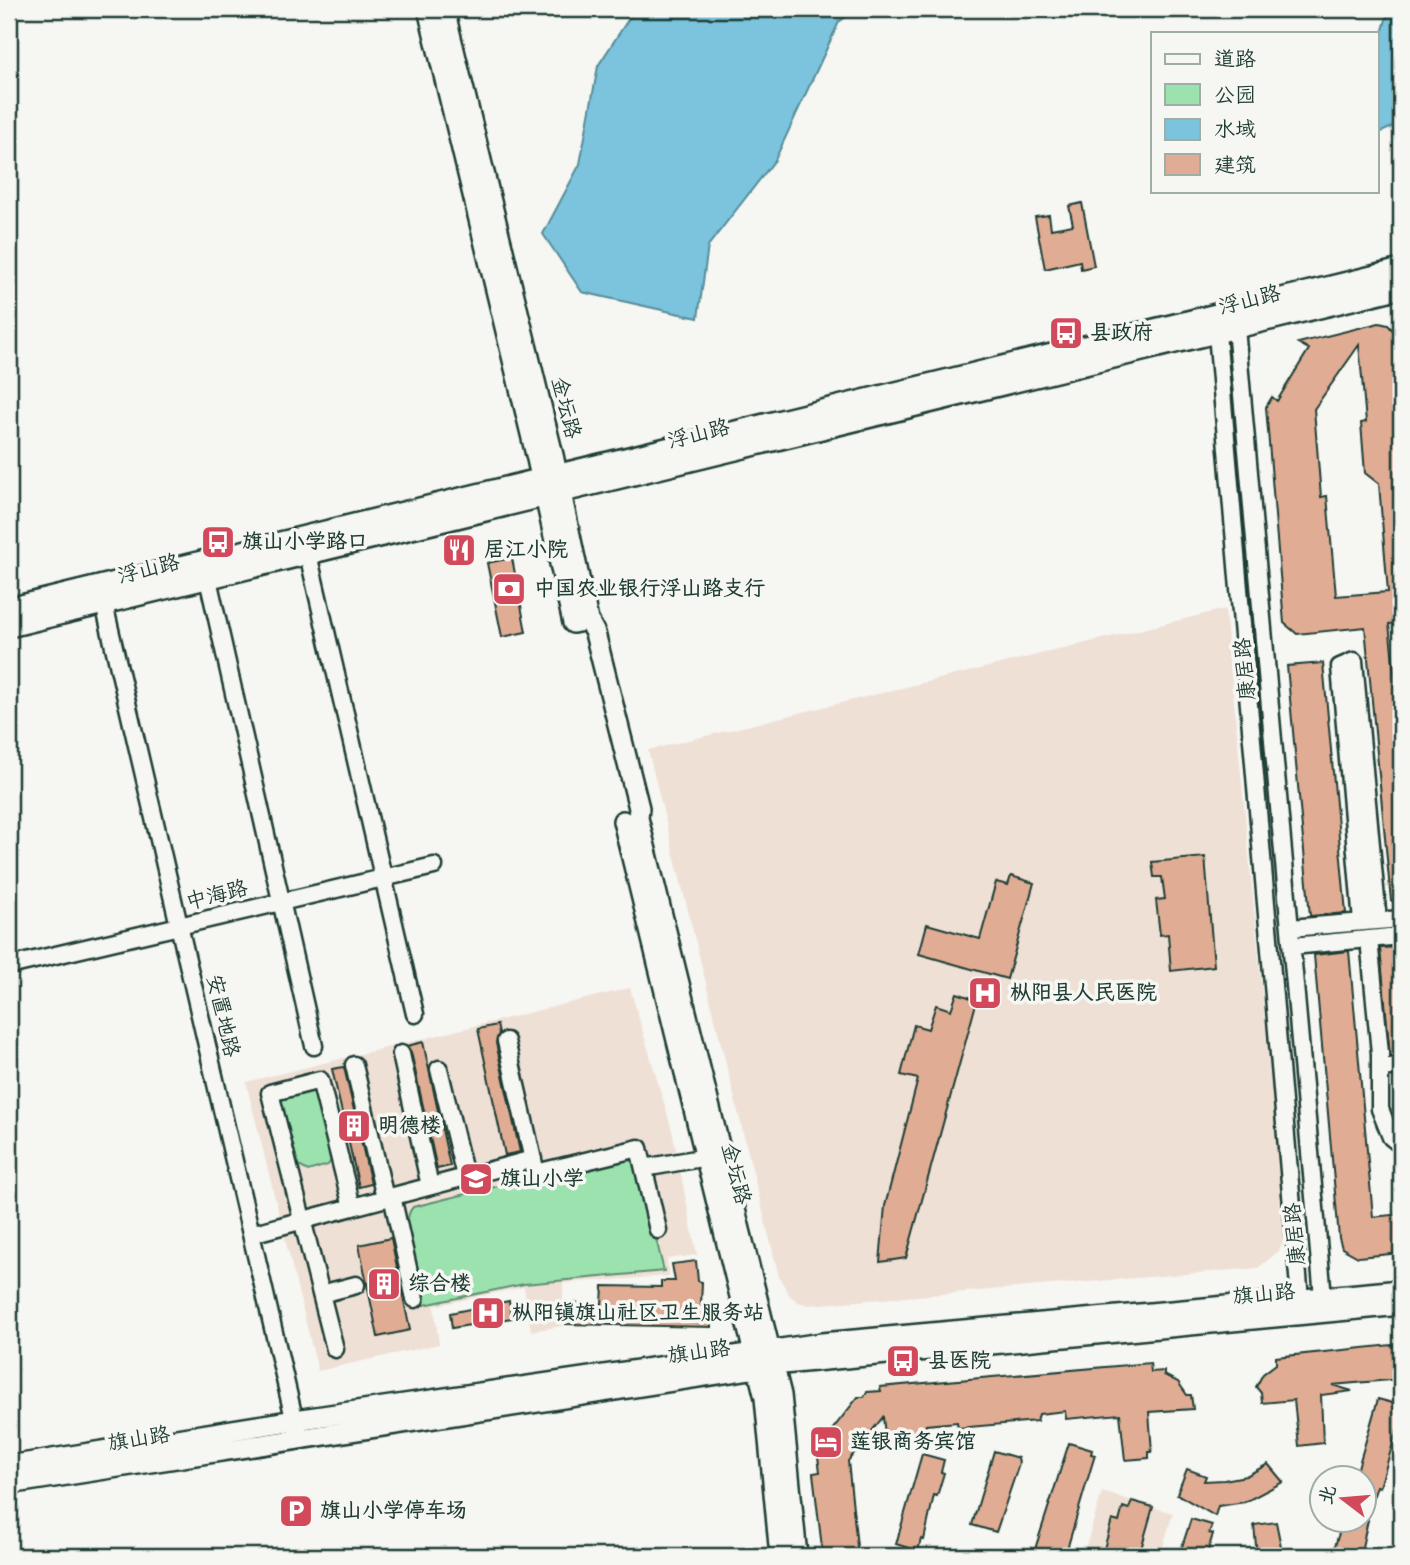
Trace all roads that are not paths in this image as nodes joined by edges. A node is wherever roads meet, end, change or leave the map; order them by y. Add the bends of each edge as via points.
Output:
1 (428, 9) edge
2 (444, 9) edge
3 (1401, 269) edge
4 (1401, 288) edge
5 (1230, 320) junction
6 (1217, 332) junction
7 (550, 485) junction
8 (308, 554) junction
9 (208, 579) junction
10 (104, 604) junction
11 (9, 608) edge
12 (9, 627) edge
13 (1352, 724) dead end
14 (630, 819) junction
15 (434, 866) dead end
16 (383, 877) junction
17 (281, 902) junction
18 (1401, 919) edge
19 (1372, 921) junction
20 (179, 926) junction
21 (1290, 928) junction
22 (1401, 936) edge
23 (1373, 939) junction
24 (1292, 946) junction
25 (9, 966) edge
26 (415, 1014) dead end
27 (506, 1041) dead end
28 (314, 1046) dead end
29 (401, 1054) dead end
30 (354, 1065) dead end
31 (1401, 1066) edge
32 (1380, 1068) junction
33 (439, 1069) dead end
34 (1401, 1145) edge
35 (707, 1157) junction
36 (533, 1158) junction
37 (644, 1168) junction
38 (466, 1177) junction
39 (430, 1186) junction
40 (388, 1197) junction
41 (352, 1207) junction
42 (303, 1220) junction
43 (659, 1230) dead end
44 (251, 1234) junction
45 (356, 1285) dead end
46 (1401, 1290) edge
47 (321, 1294) junction
48 (1323, 1297) junction
49 (415, 1299) dead end
50 (1401, 1305) edge
51 (1306, 1306) junction
52 (335, 1349) dead end
53 (765, 1359) junction
54 (297, 1428) junction
55 (9, 1466) edge
56 (9, 1484) edge
57 (780, 1556) edge
58 (797, 1556) edge

1 - 7 main road, 金坛路
2 - 7 main road, 金坛路
3 - 5 main road, 浮山路
4 - 5 main road, 浮山路
5 - 6 main road, 浮山路
5 - 7 main road, 浮山路
5 - 21 street, 康居路
6 - 7 main road, 浮山路
6 - 51 street, 康居路
7 - 8 main road, 浮山路
7 - 11 main road, 浮山路
7 - 14 main road, 金坛路 via 580,621 602,660 639,808
8 - 9 main road, 浮山路
8 - 16 street
9 - 10 main road, 浮山路
9 - 17 street
10 - 12 main road, 浮山路
10 - 20 street, 安置地路
13 - 19 street
14 - 35 main road, 金坛路
14 - 53 main road, 金坛路
15 - 16 street, 中海路
16 - 17 street, 中海路
16 - 26 street
17 - 20 street, 中海路
17 - 28 street
18 - 19 street
19 - 21 street
19 - 23 street
20 - 25 street, 中海路
20 - 44 street, 安置地路
21 - 24 street, 康居路
22 - 23 street
23 - 24 street
23 - 32 street
24 - 48 street, 康居路
27 - 36 street
29 - 39 street
30 - 40 street
31 - 32 street
32 - 34 street via 1380,1110 1391,1137
33 - 38 street
35 - 37 street
35 - 53 main road, 金坛路
36 - 37 street via 536,1173 639,1148
36 - 38 street
37 - 43 street
38 - 39 street
39 - 40 street
40 - 41 street
40 - 49 street
41 - 42 street
41 - 42 street via 320,1080 270,1093
42 - 44 street
42 - 47 street
44 - 54 street, 安置地路
45 - 47 street
46 - 48 main road, 旗山路
47 - 52 street
48 - 51 main road, 旗山路
50 - 51 main road, 旗山路
51 - 53 main road, 旗山路
53 - 54 main road, 旗山路
53 - 57 main road, 金坛路
53 - 58 main road, 金坛路 via 782,1395
54 - 55 main road, 旗山路
54 - 56 main road, 旗山路

